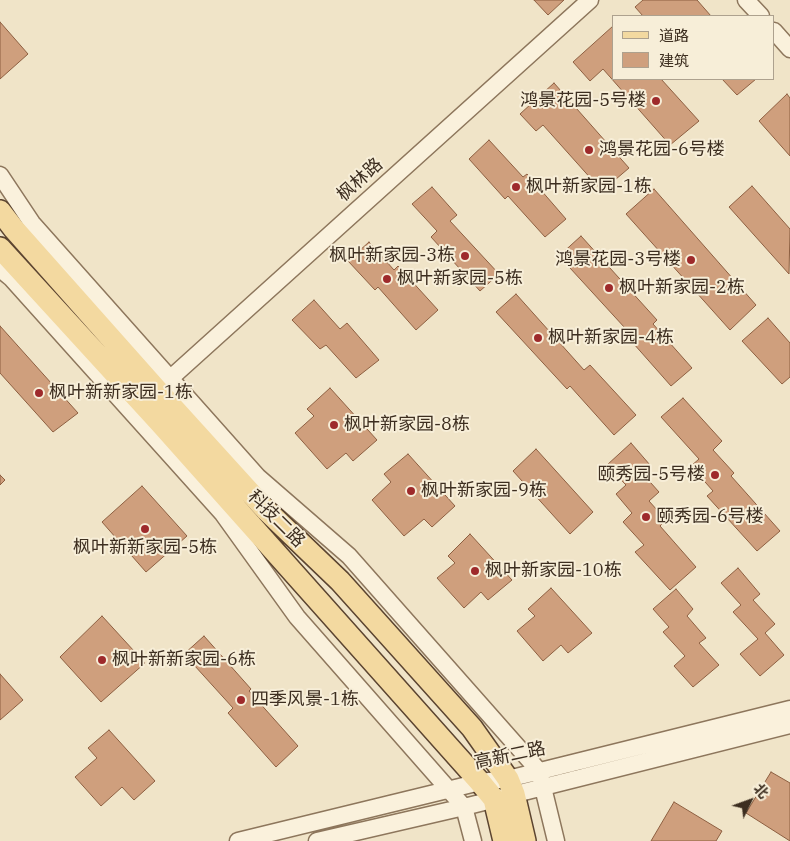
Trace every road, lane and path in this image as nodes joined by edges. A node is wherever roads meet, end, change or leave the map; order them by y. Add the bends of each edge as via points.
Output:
1 (590, 0) edge
2 (746, 0) edge
3 (760, 15) edge
4 (775, 32) edge
5 (790, 49) edge
6 (0, 175) edge
7 (0, 211) edge
8 (0, 248) edge
9 (0, 269) edge
10 (164, 384) junction
11 (790, 709) edge
12 (790, 725) edge
13 (541, 779) junction
14 (480, 782) junction
15 (511, 786) junction
16 (449, 790) junction
17 (494, 799) junction
18 (464, 807) junction
19 (238, 841) edge
20 (317, 841) edge
21 (473, 841) edge
22 (504, 841) edge
23 (525, 841) edge
24 (556, 841) edge

1 - 10 street, 枫林路
2 - 3 street
4 - 5 street
6 - 10 street via 32,223
7 - 10 main road, 科技二路
8 - 14 main road, 科技二路
9 - 16 street via 223,514 297,617
10 - 13 street via 258,477 349,556
10 - 15 main road, 科技二路 via 266,510 347,588 472,728
11 - 13 street, 高新二路
12 - 13 street, 高新二路
13 - 15 street, 高新二路
13 - 24 street
14 - 15 street, 高新二路
14 - 16 street, 高新二路
14 - 17 main road, 科技二路
15 - 17 street, 高新二路
15 - 23 main road, 科技二路
16 - 18 street
16 - 19 street, 高新二路
17 - 18 street, 高新二路
17 - 22 main road, 科技二路
18 - 20 street, 高新二路
18 - 21 street

